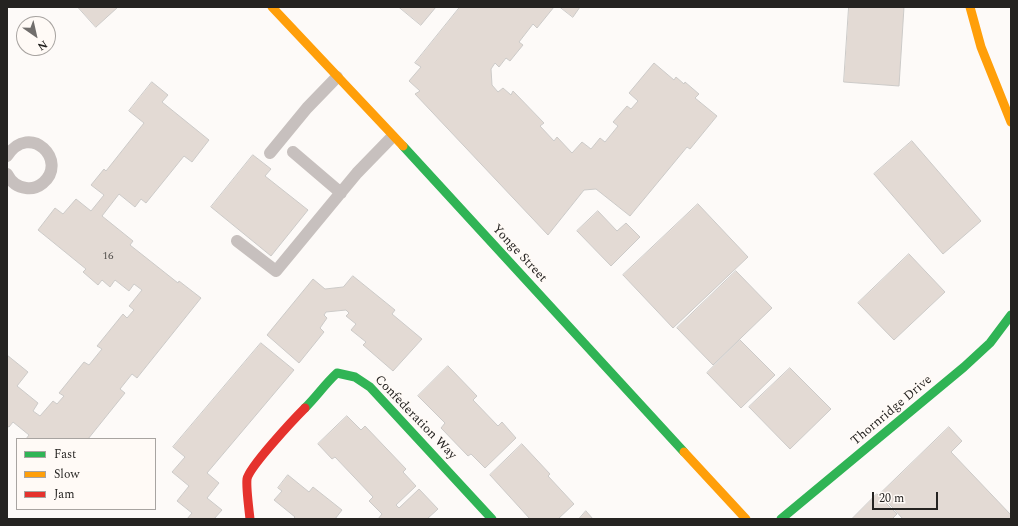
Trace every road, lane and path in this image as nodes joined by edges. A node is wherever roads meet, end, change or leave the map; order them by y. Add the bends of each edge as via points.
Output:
1 (970, 7) edge
2 (275, 8) edge
3 (337, 78) junction
4 (1011, 122) edge
5 (392, 137) junction
6 (8, 151) edge
7 (293, 152) dead end
8 (270, 153) dead end
9 (7, 174) edge
10 (340, 193) junction
11 (237, 241) dead end
12 (1011, 315) edge
13 (250, 519) edge
14 (492, 519) edge
15 (746, 519) edge
16 (781, 519) edge

1 - 4 street via 981,47
2 - 3 street, Yonge Street
3 - 5 street, Yonge Street
3 - 8 lane via 307,108
5 - 10 lane
5 - 15 street, Yonge Street
6 - 9 lane via 17,144 33,142 46,150 52,165 47,179 35,188 20,187 13,183
7 - 10 lane
10 - 11 lane via 276,271
12 - 16 street, Thornridge Drive via 990,343 964,367
13 - 14 street, Confederation Way via 247,478 290,423 337,373 355,377 370,387

